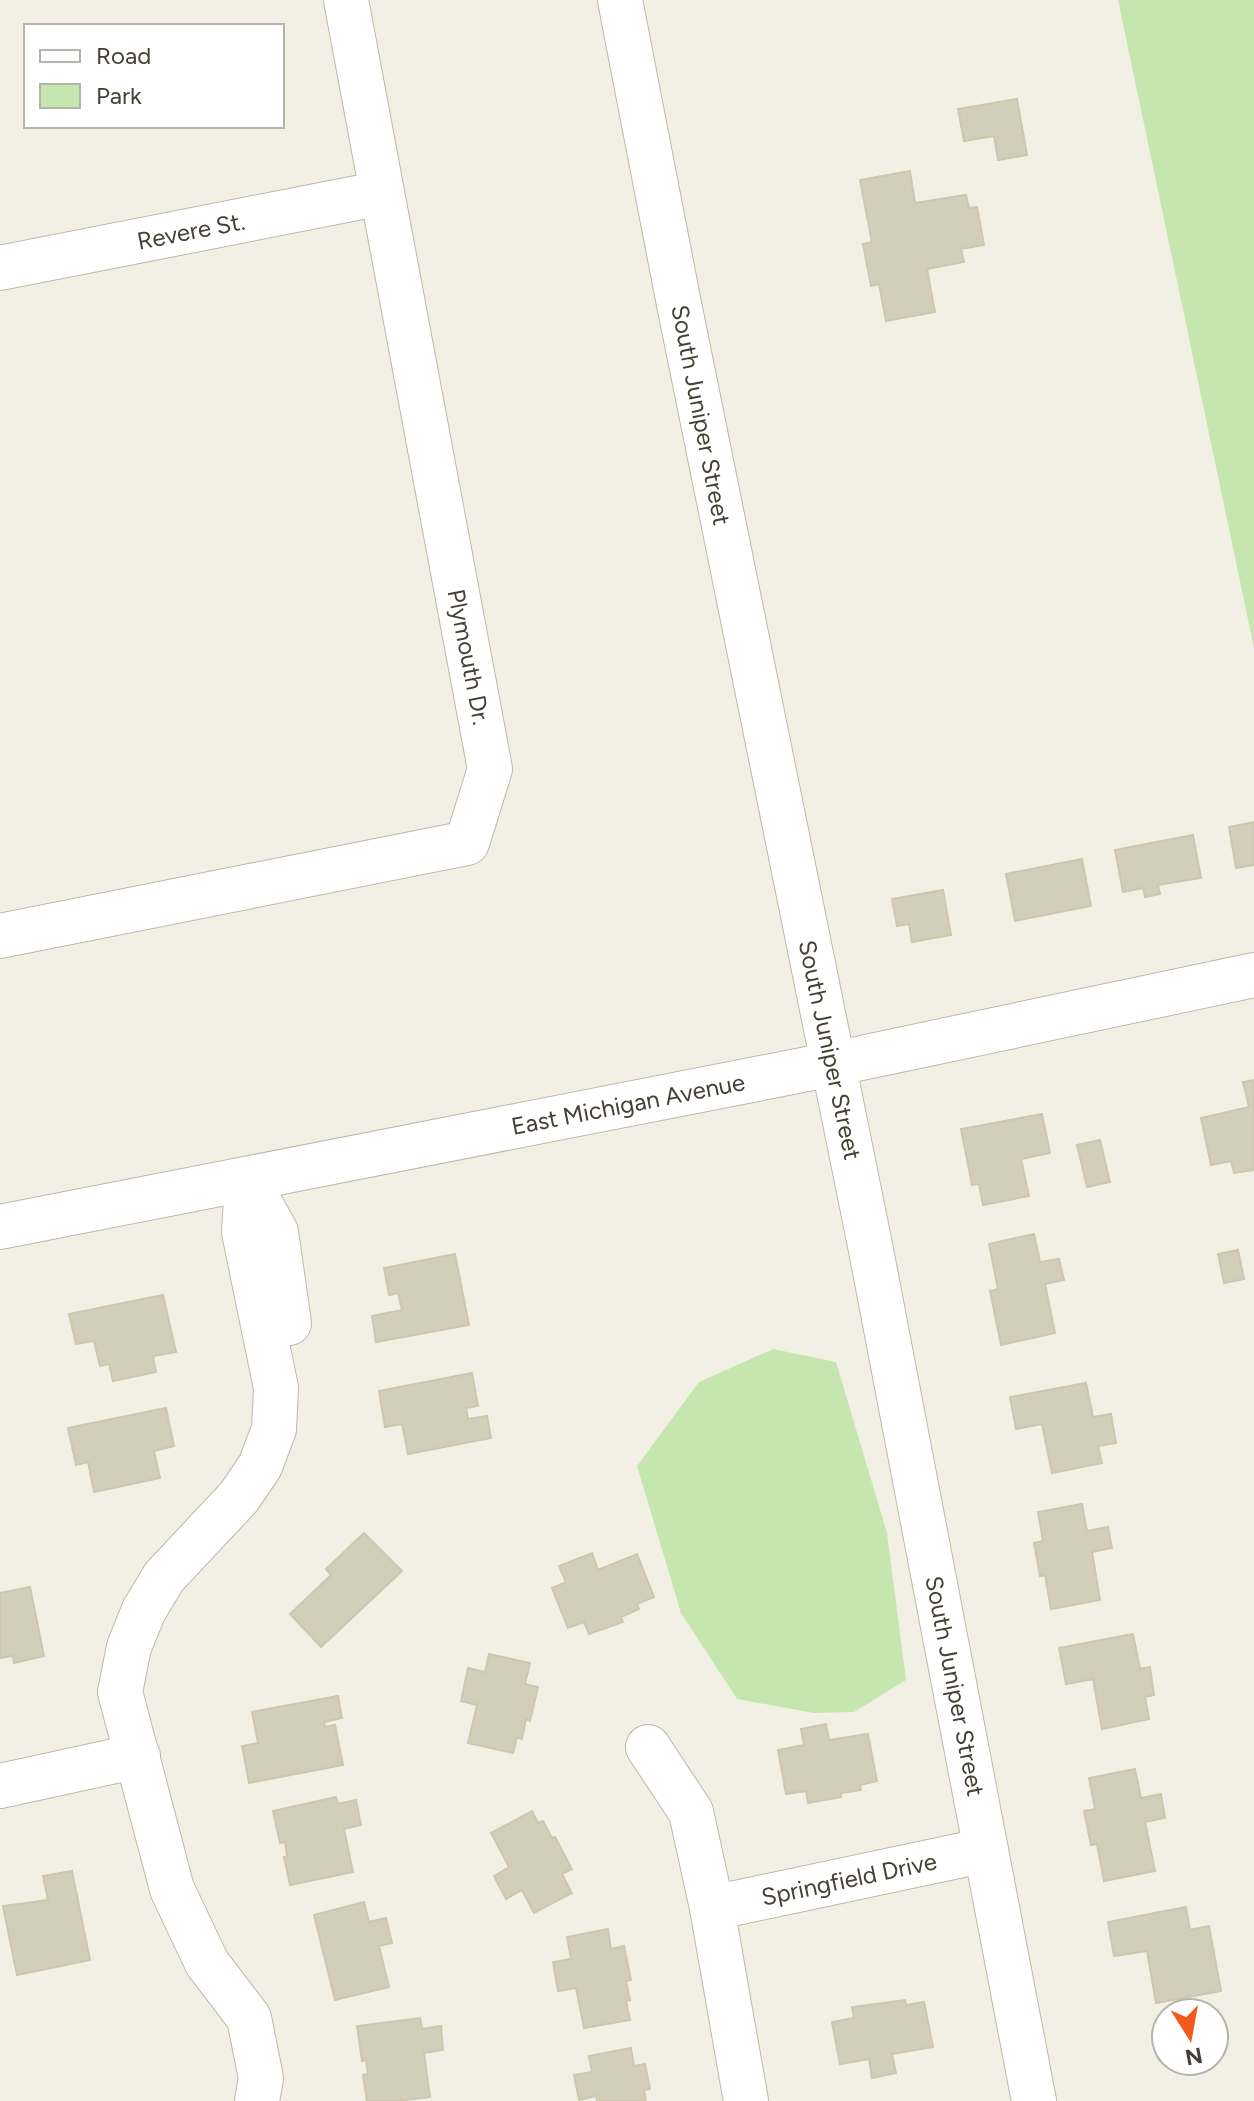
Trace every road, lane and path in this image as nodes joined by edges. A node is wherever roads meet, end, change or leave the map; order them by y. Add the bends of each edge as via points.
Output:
1 (346, 0) edge
2 (620, 0) edge
3 (382, 193) junction
4 (0, 268) edge
5 (0, 936) edge
6 (1254, 975) edge
7 (833, 1064) junction
8 (247, 1180) junction
9 (0, 1227) edge
10 (648, 1747) dead end
11 (138, 1756) junction
12 (0, 1786) edge
13 (986, 1850) junction
14 (712, 1908) junction
15 (257, 2101) edge
16 (746, 2101) edge
17 (1034, 2101) edge

1 - 3 street, Plymouth Dr.
2 - 7 street, South Juniper Street
3 - 4 street, Revere St.
3 - 5 street, Plymouth Dr. via 490,769 467,843
6 - 7 street, East Michigan Avenue
7 - 8 street, East Michigan Avenue
7 - 13 street, South Juniper Street
8 - 9 street, East Michigan Avenue
8 - 11 street via 244,1232 276,1388 274,1429 260,1466 239,1497 164,1577 144,1610 129,1647 120,1692
10 - 14 street via 691,1812
11 - 12 street
11 - 15 street via 172,1889 207,1963 249,2018 261,2078
13 - 14 street, Springfield Drive
13 - 17 street, South Juniper Street
14 - 16 street

